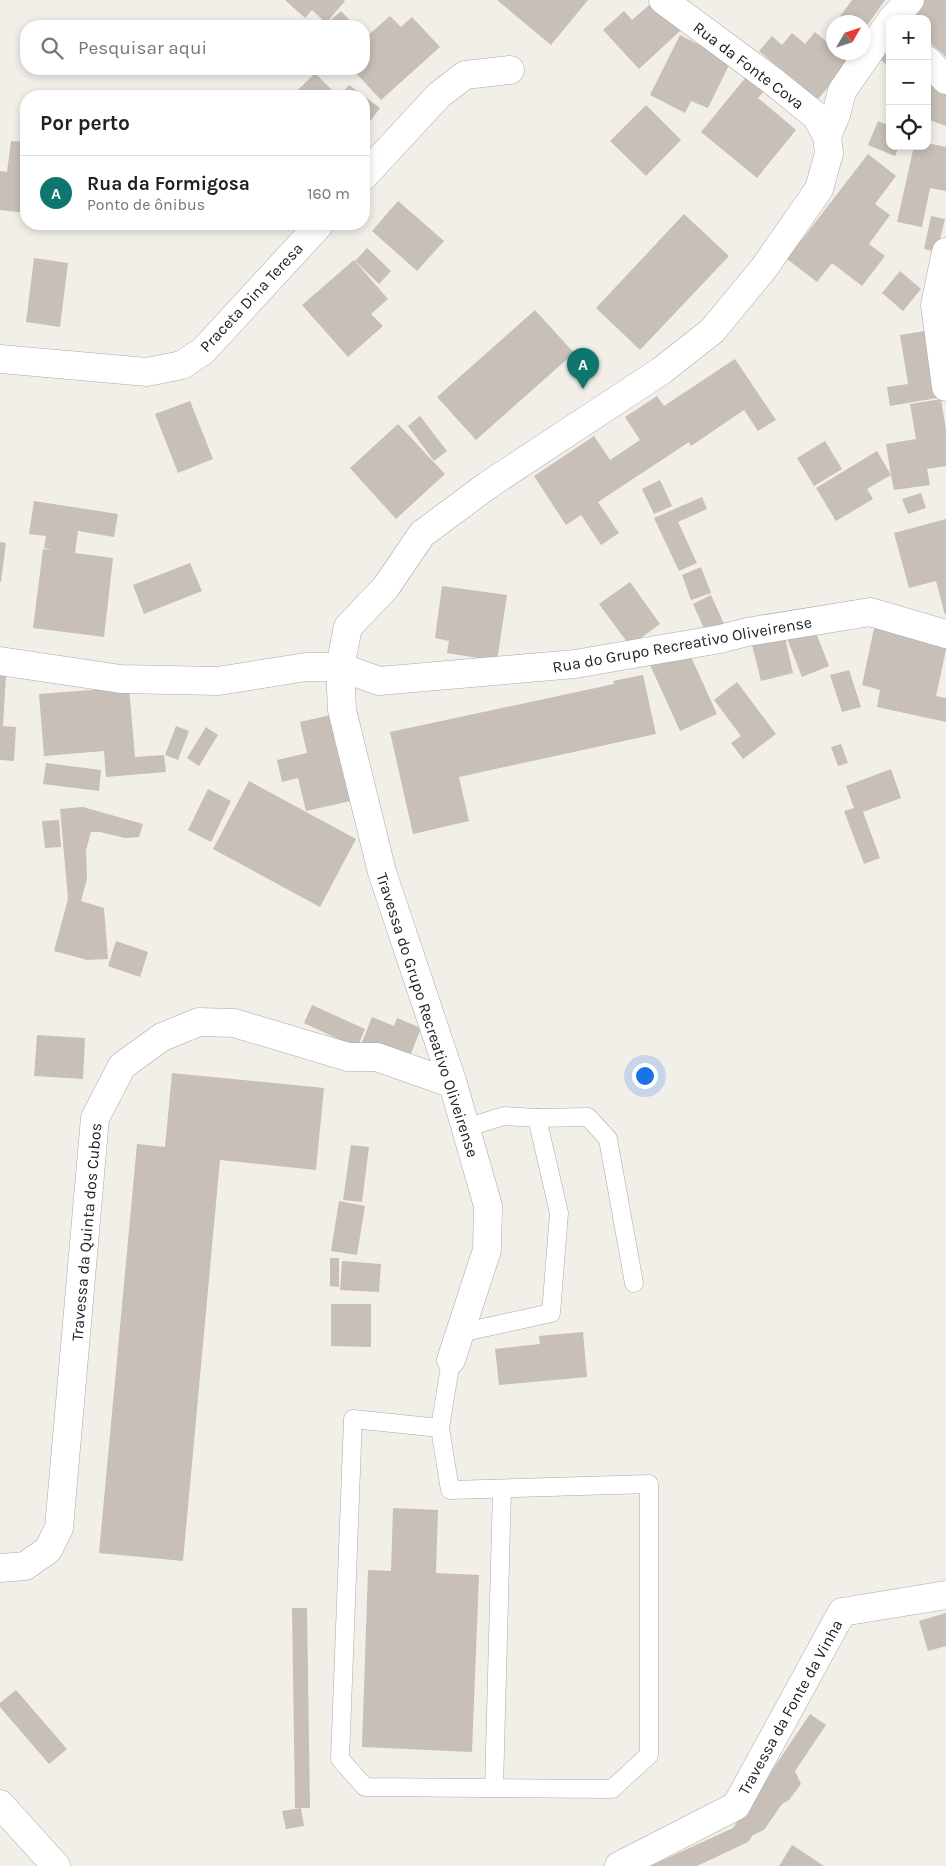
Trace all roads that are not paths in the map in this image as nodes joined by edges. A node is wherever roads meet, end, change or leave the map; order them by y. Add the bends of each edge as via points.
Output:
1 (663, 0) edge
2 (910, 0) edge
3 (896, 15) edge
4 (886, 28) edge
5 (931, 64) edge
6 (510, 70) dead end
7 (946, 80) edge
8 (828, 136) junction
9 (370, 170) edge
10 (314, 230) edge
11 (946, 252) edge
12 (0, 359) edge
13 (946, 387) edge
14 (946, 634) edge
15 (0, 661) edge
16 (340, 667) junction
17 (452, 1084) junction
18 (537, 1118) junction
19 (465, 1128) junction
20 (634, 1283) dead end
21 (460, 1333) junction
22 (450, 1360) joint
23 (440, 1428) junction
24 (502, 1489) junction
25 (0, 1568) edge
26 (946, 1595) edge
27 (494, 1788) junction
28 (0, 1804) edge
29 (56, 1866) edge
30 (619, 1866) edge

1 - 8 street, Rua da Fonte Cova via 816,116
2 - 3 street
4 - 8 street, Travessa do Grupo Recreativo Oliveirense via 842,91
5 - 7 street
6 - 9 street via 465,75 439,95
8 - 16 street, Travessa do Grupo Recreativo Oliveirense via 829,153 819,188 764,268 712,331 661,371 488,485 422,534 386,587 348,627
10 - 12 street, Praceta Dina Teresa via 202,351 182,364 147,372
11 - 13 street via 935,304
14 - 16 street, Rua do Grupo Recreativo Oliveirense via 870,612 575,664 379,681
15 - 16 street, Rua do Grupo Recreativo Oliveirense via 121,679 208,681 306,667
16 - 17 street, Travessa do Grupo Recreativo Oliveirense via 342,710 382,872
17 - 19 street, Travessa do Grupo Recreativo Oliveirense
17 - 25 street, Travessa da Quinta dos Cubos via 377,1057 348,1057 234,1023 199,1022 162,1037 122,1066 95,1118 59,1528 48,1550 25,1566
18 - 19 lane via 504,1116
18 - 20 lane via 588,1117 608,1139
18 - 21 lane via 559,1213 551,1313
19 - 21 street, Travessa do Grupo Recreativo Oliveirense via 488,1206 486,1250
21 - 22 street, Travessa do Grupo Recreativo Oliveirense
22 - 23 lane
23 - 24 lane via 450,1490
23 - 27 lane via 353,1419 340,1760 365,1787
24 - 27 lane
24 - 27 lane via 649,1484 649,1755 612,1789
26 - 30 street, Travessa da Fonte da Vinha via 842,1612 736,1806
28 - 29 street

